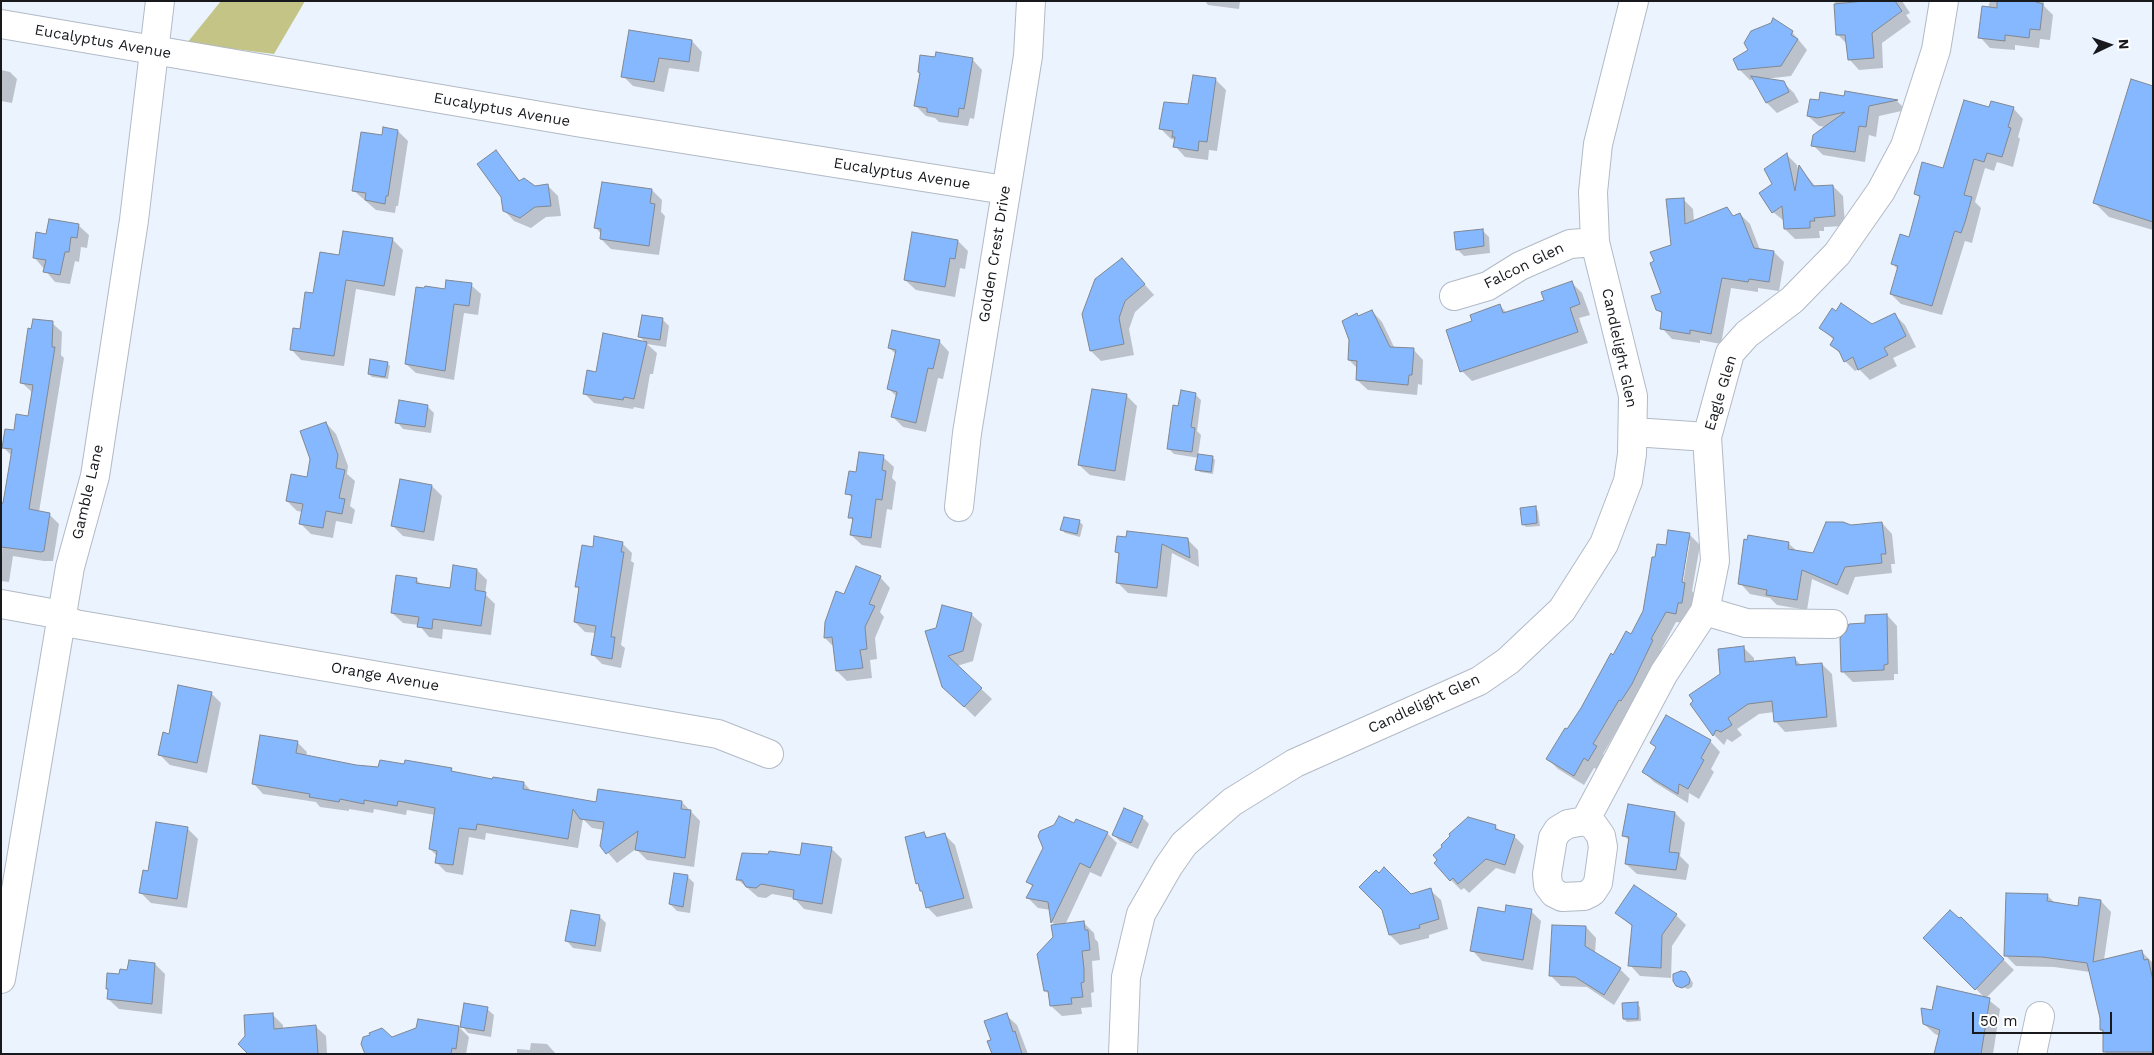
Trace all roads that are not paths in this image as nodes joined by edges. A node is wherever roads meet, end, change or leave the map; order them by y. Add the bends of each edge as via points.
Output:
1 (160, 1) edge
2 (1031, 1) edge
3 (1634, 1) edge
4 (1944, 1) edge
5 (1, 24) edge
6 (152, 51) junction
7 (1005, 190) junction
8 (1595, 242) junction
9 (1454, 296) dead end
10 (1634, 432) junction
11 (1707, 437) junction
12 (960, 507) dead end
13 (1, 604) edge
14 (1705, 611) junction
15 (62, 618) junction
16 (1833, 624) dead end
17 (769, 754) dead end
18 (1585, 821) dead end
19 (1, 979) edge
20 (2040, 1016) dead end
21 (1123, 1054) edge
22 (2032, 1054) edge

1 - 6 street, Gamble Lane
2 - 7 street, Golden Crest Drive via 1028,56
3 - 8 street, Candlelight Glen via 1598,144 1594,192
4 - 11 street, Eagle Glen via 1936,50 1905,146 1881,191 1837,254 1792,300 1747,334 1730,353
5 - 6 street, Eucalyptus Avenue
6 - 7 street, Eucalyptus Avenue
6 - 15 street, Gamble Lane via 134,220 96,466 70,567
7 - 12 street, Golden Crest Drive via 966,434
8 - 9 street, Falcon Glen via 1570,244 1520,266 1488,286
8 - 10 street, Candlelight Glen via 1633,396
10 - 11 street
10 - 21 street, Candlelight Glen via 1628,481 1604,544 1562,610 1508,661 1479,680 1296,762 1232,802 1184,844 1141,914 1126,977
11 - 14 street, Eagle Glen via 1715,561
13 - 15 street, Orange Avenue
14 - 16 street via 1746,623
14 - 18 street, Eagle Glen via 1664,673
15 - 17 street, Orange Avenue via 75,624 718,734
15 - 19 street, Gamble Lane
20 - 22 street

